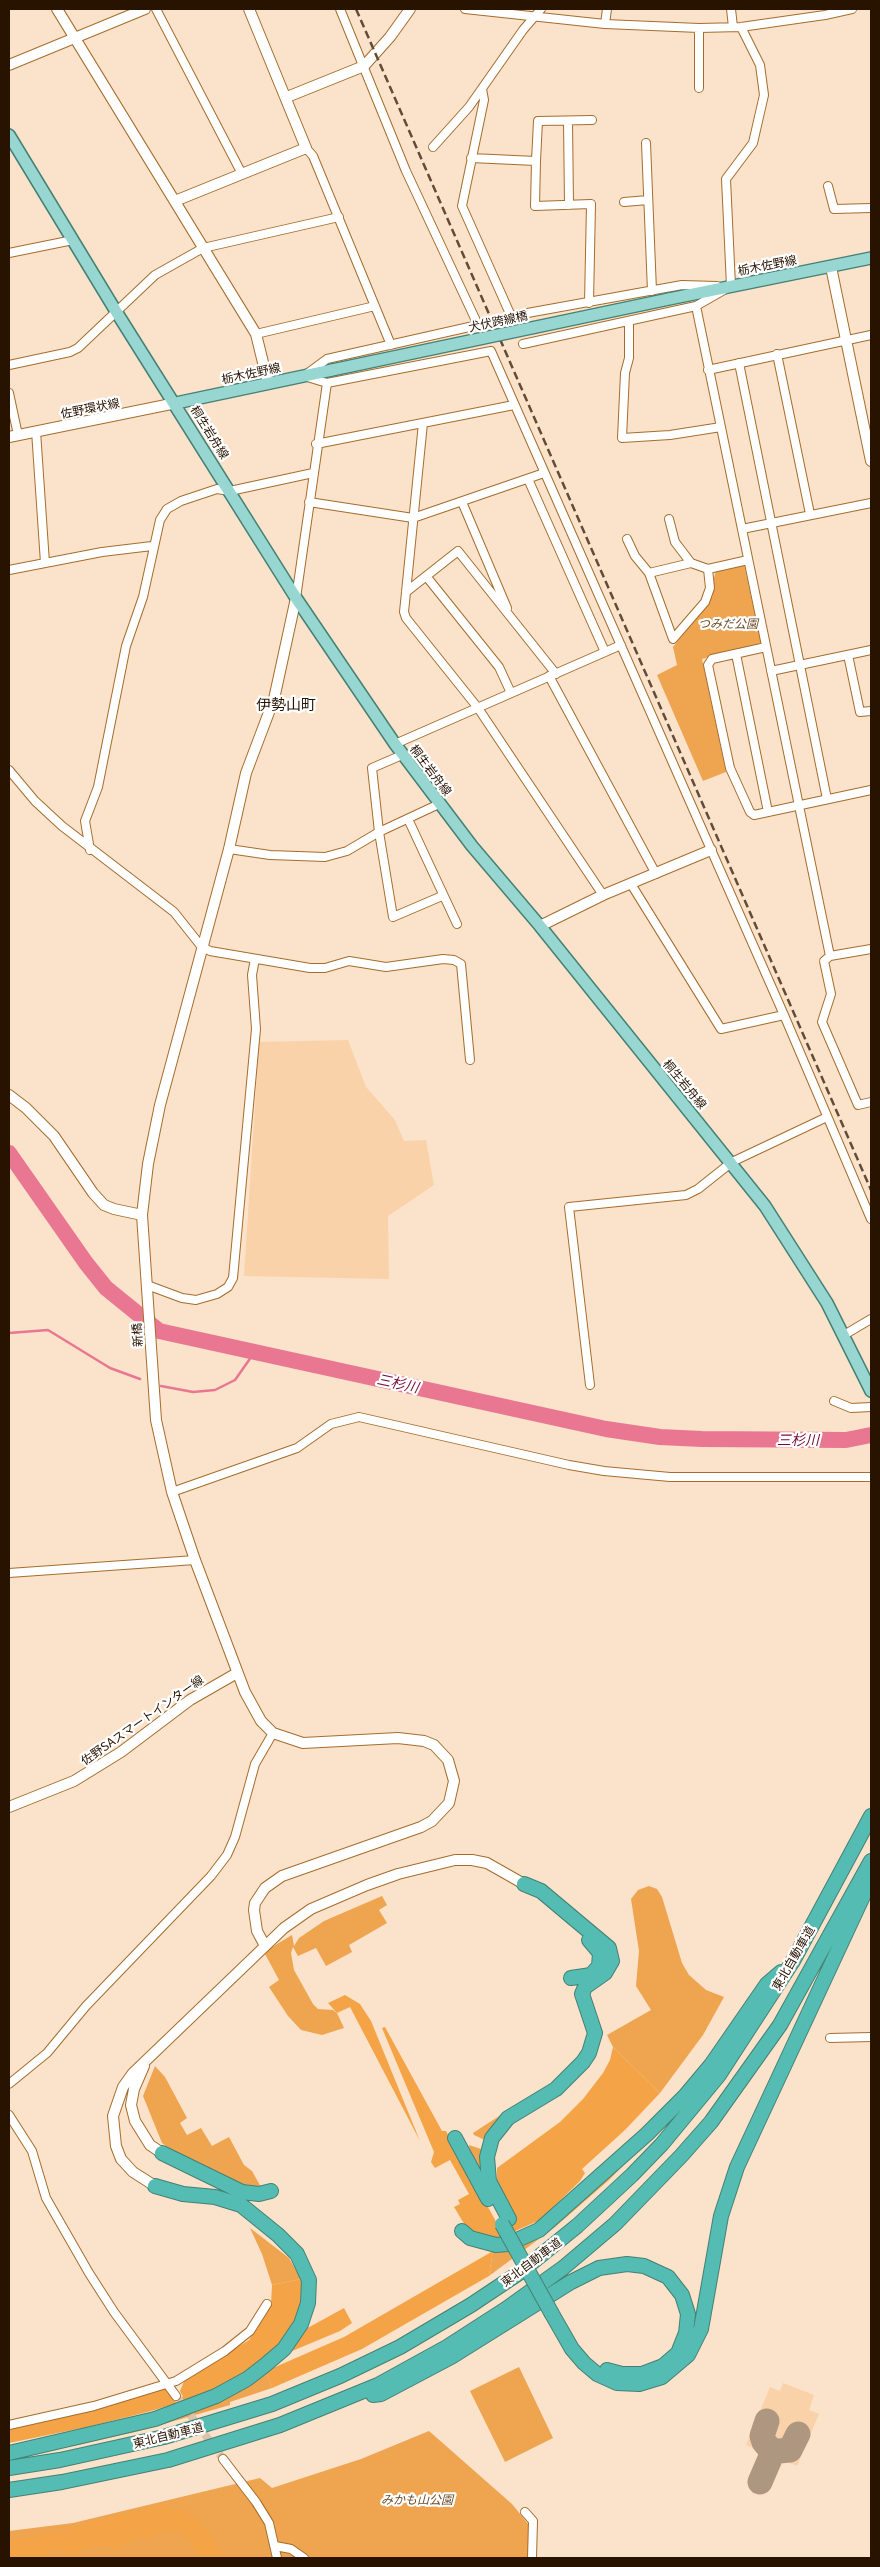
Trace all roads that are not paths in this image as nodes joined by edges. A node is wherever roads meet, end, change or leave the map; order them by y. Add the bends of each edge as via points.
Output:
1 (57, 9) edge
2 (145, 9) edge
3 (156, 9) edge
4 (249, 9) edge
5 (340, 9) edge
6 (410, 9) edge
7 (465, 9) edge
8 (541, 9) edge
9 (607, 9) edge
10 (731, 9) edge
11 (852, 9) edge
12 (532, 17) junction
13 (605, 24) junction
14 (737, 27) junction
15 (699, 28) junction
16 (76, 38) junction
17 (9, 65) edge
18 (364, 66) junction
19 (699, 88) dead end
20 (482, 89) junction
21 (286, 97) junction
22 (592, 120) dead end
23 (568, 121) junction
24 (9, 135) edge
25 (646, 143) dead end
26 (432, 147) dead end
27 (306, 148) junction
28 (471, 158) junction
29 (536, 161) junction
30 (242, 174) junction
31 (828, 186) dead end
32 (648, 200) junction
33 (176, 201) junction
34 (624, 202) dead end
35 (569, 205) junction
36 (871, 208) edge
37 (338, 217) junction
38 (72, 240) junction
39 (203, 248) junction
40 (9, 253) edge
41 (871, 258) edge
42 (831, 266) junction
43 (731, 286) junction
44 (652, 291) junction
45 (669, 299) joint
46 (589, 304) junction
47 (375, 306) junction
48 (696, 306) junction
49 (117, 313) junction
50 (629, 321) junction
51 (256, 334) junction
52 (871, 335) edge
53 (846, 340) junction
54 (523, 344) dead end
55 (391, 345) junction
56 (777, 354) junction
57 (739, 363) junction
58 (9, 365) edge
59 (332, 370) joint
60 (708, 370) junction
61 (304, 376) junction
62 (268, 383) junction
63 (327, 383) junction
64 (9, 393) edge
65 (176, 403) junction
66 (514, 405) junction
67 (423, 423) junction
68 (721, 427) junction
69 (36, 432) junction
70 (13, 436) edge
71 (316, 444) junction
72 (871, 460) edge
73 (313, 473) junction
74 (544, 473) junction
75 (528, 479) junction
76 (230, 491) junction
77 (309, 502) junction
78 (462, 502) junction
79 (871, 503) edge
80 (810, 514) junction
81 (414, 518) junction
82 (669, 519) dead end
83 (772, 522) junction
84 (742, 529) junction
85 (627, 539) dead end
86 (152, 546) junction
87 (748, 560) junction
88 (45, 563) junction
89 (691, 563) junction
90 (708, 569) junction
91 (9, 570) edge
92 (649, 573) junction
93 (426, 576) junction
94 (406, 592) junction
95 (296, 598) junction
96 (512, 619) junction
97 (621, 645) junction
98 (766, 647) junction
99 (871, 650) edge
100 (605, 652) junction
101 (736, 654) junction
102 (848, 655) junction
103 (800, 665) junction
104 (771, 671) junction
105 (552, 675) junction
106 (511, 693) junction
107 (478, 708) junction
108 (871, 711) edge
109 (395, 744) junction
110 (402, 755) junction
111 (9, 770) edge
112 (871, 790) edge
113 (827, 799) junction
114 (439, 804) junction
115 (799, 805) junction
116 (768, 812) junction
117 (408, 820) junction
118 (379, 832) junction
119 (228, 849) junction
120 (90, 850) junction
121 (711, 850) junction
122 (656, 874) junction
123 (631, 884) junction
124 (603, 895) junction
125 (442, 896) junction
126 (456, 924) dead end
127 (540, 926) junction
128 (201, 946) junction
129 (871, 949) edge
130 (830, 956) junction
131 (255, 959) junction
132 (784, 1015) junction
133 (470, 1060) dead end
134 (9, 1095) edge
135 (871, 1102) edge
136 (827, 1117) junction
137 (732, 1162) junction
138 (142, 1215) junction
139 (871, 1219) edge
140 (147, 1286) junction
141 (871, 1319) edge
142 (844, 1335) junction
143 (590, 1385) dead end
144 (871, 1391) edge
145 (834, 1401) dead end
146 (871, 1407) edge
147 (871, 1476) edge
148 (172, 1492) junction
149 (195, 1560) junction
150 (9, 1573) edge
151 (237, 1673) junction
152 (273, 1733) junction
153 (9, 1807) edge
154 (871, 1816) edge
155 (871, 1861) edge
156 (871, 1879) edge
157 (524, 1884) junction
158 (264, 1944) junction
159 (793, 1962) junction
160 (571, 1978) dead end
161 (871, 2037) edge
162 (830, 2038) dead end
163 (146, 2063) junction
164 (9, 2084) edge
165 (9, 2115) edge
166 (455, 2138) dead end
167 (162, 2153) joint
168 (155, 2186) joint
169 (271, 2191) dead end
170 (505, 2221) junction
171 (462, 2231) dead end
172 (267, 2304) dead end
173 (555, 2312) junction
174 (167, 2384) junction
175 (176, 2396) tunnel mouth
176 (348, 2398) junction
177 (9, 2425) edge
178 (9, 2453) edge
179 (223, 2459) tunnel mouth
180 (9, 2468) edge
181 (9, 2490) edge
182 (525, 2512) dead end
183 (275, 2546) junction
184 (277, 2558) edge
185 (304, 2558) edge
186 (532, 2558) edge

1 - 16 street
2 - 16 street
3 - 30 street
4 - 21 street
5 - 18 street
6 - 18 street
7 - 12 street
8 - 12 street
9 - 13 street
10 - 14 street
11 - 14 street
12 - 13 street
12 - 20 street
13 - 15 street
14 - 15 street
14 - 43 street via 760,65 764,95 753,143 726,179
15 - 19 street
16 - 17 street
16 - 33 street
18 - 21 street
18 - 55 street via 406,171 478,325
20 - 26 street via 455,125
20 - 28 street via 484,100
21 - 27 street
22 - 23 street
23 - 29 street via 537,123
23 - 35 street
24 - 38 main road, 桐生岩舟線
25 - 32 street
27 - 30 street
27 - 37 street via 313,156
28 - 29 street
28 - 46 street via 462,206 511,316
29 - 35 street via 535,206
30 - 33 street
31 - 36 street via 834,209
32 - 34 street
32 - 44 street
33 - 39 street
35 - 46 street via 591,204
37 - 39 street
37 - 47 street
38 - 40 street
38 - 49 main road, 桐生岩舟線
39 - 49 street via 155,275
39 - 51 street
41 - 42 main road, 栃木佐野線
42 - 43 main road, 栃木佐野線
42 - 53 street
43 - 44 street via 682,285
43 - 45 main road, 栃木佐野線
43 - 48 street
44 - 46 street
45 - 59 main road, 犬伏跨線橋, bridge
47 - 51 street
47 - 55 street
48 - 50 street
48 - 60 street
49 - 58 street via 70,352
49 - 65 main road, 桐生岩舟線
50 - 54 street
50 - 68 street via 622,438
51 - 62 street
52 - 53 street
53 - 56 street
53 - 72 street
55 - 61 street via 327,359
56 - 57 street
56 - 80 street
57 - 60 street
57 - 83 street
59 - 61 main road, 栃木佐野線
60 - 68 street
61 - 62 main road, 栃木佐野線
61 - 63 street
62 - 65 main road, 栃木佐野線
63 - 66 street via 491,351
63 - 71 street
64 - 70 street
65 - 69 street, 佐野環状線
65 - 76 main road, 桐生岩舟線
66 - 67 street
66 - 74 street
67 - 71 street
67 - 81 street
68 - 84 street
69 - 70 street, 佐野環状線
69 - 88 street
71 - 73 street
73 - 76 street
73 - 77 street
74 - 75 street
74 - 97 street
75 - 78 street
75 - 100 street
76 - 86 street via 217,490 181,501 167,509
76 - 95 main road, 桐生岩舟線
77 - 81 street
77 - 95 street
78 - 81 street
78 - 96 street
79 - 80 street
80 - 83 street
81 - 94 street
82 - 89 street via 675,542
83 - 84 street
83 - 103 street
84 - 87 street
85 - 92 street via 635,556
86 - 88 street
86 - 120 street via 143,597 126,646 98,787 85,821
87 - 90 street
87 - 98 street
88 - 91 street
89 - 90 street
89 - 92 street
90 - 92 street via 710,588 705,602 674,639
93 - 94 street
93 - 96 street via 458,551
93 - 106 street via 499,667
94 - 107 street via 406,618
95 - 109 main road, 桐生岩舟線
95 - 119 street, 新橋 via 274,699 246,773
96 - 105 street
97 - 100 street
97 - 121 street
98 - 101 street
98 - 104 street
99 - 102 street
100 - 105 street
101 - 116 street
101 - 116 street via 712,659 710,674 730,768 750,812 754,815
102 - 103 street
102 - 108 street via 860,712
103 - 104 street
103 - 113 street
104 - 115 street
105 - 106 street
105 - 122 street
106 - 107 street
107 - 109 street
107 - 124 street
109 - 110 main road, 桐生岩舟線
110 - 114 main road, 桐生岩舟線
110 - 118 street via 372,768
111 - 120 street via 35,801
112 - 113 street
113 - 115 street
114 - 117 street
114 - 127 main road, 桐生岩舟線
115 - 116 street
115 - 130 street
117 - 118 street
117 - 125 street
118 - 119 street via 346,851 325,857 270,855
118 - 125 street via 393,917
119 - 128 street, 新橋
120 - 128 street via 174,912
121 - 122 street
121 - 132 street
122 - 123 street
123 - 124 street
123 - 132 street via 721,1029
124 - 127 street
125 - 126 street
127 - 137 main road, 桐生岩舟線
128 - 131 street via 210,951
128 - 138 street, 新橋 via 153,1133
129 - 130 street
130 - 135 street via 824,961 831,994 822,1022 858,1105
131 - 133 street via 310,968 325,968 349,961 386,966 454,960 461,964
131 - 140 street via 252,976 256,1029 233,1278 228,1287 217,1294 196,1300
132 - 136 street
134 - 138 street via 54,1136 104,1205
136 - 137 street
136 - 139 street
137 - 142 main road, 桐生岩舟線 via 810,1275
137 - 143 street via 686,1195 569,1207
138 - 140 street, 新橋
140 - 148 street, 新橋 via 156,1420
141 - 142 street
142 - 144 main road, 桐生岩舟線
145 - 146 street via 852,1408
147 - 148 street via 670,1477 604,1471 360,1417 331,1424 297,1448
148 - 149 street, 新橋
149 - 150 street
149 - 151 street, 新橋
151 - 152 street via 262,1721
151 - 153 street, 佐野SAスマートインター線 via 190,1700 121,1752 74,1781
152 - 158 street via 304,1742 398,1738 424,1741 434,1745 448,1760 454,1781 449,1803 432,1821 282,1876 265,1888 254,1910 257,1931
152 - 164 street via 255,1764 227,1856 86,2006 47,2053
154 - 159 highway, 東北自動車道
155 - 176 highway, 東北自動車道 via 797,1998 764,2049 711,2122 649,2190 592,2244 506,2309 440,2351
156 - 173 highway via 736,2167 721,2216 700,2329 688,2355 657,2380 639,2384 617,2383 596,2374 584,2364 572,2349
157 - 158 street via 498,1867 480,1861 454,1860 398,1874 312,1909
157 - 160 highway via 597,1948 601,1959 596,1971 586,1977
157 - 170 highway via 541,1891 584,1926 609,1948 612,1961 605,1973 582,1994 595,2033 583,2062 556,2089 508,2118 492,2138 487,2157 489,2181
158 - 163 street
159 - 171 highway via 767,1984 711,2065 685,2096 539,2230 508,2244 496,2245 470,2238
159 - 180 highway, 東北自動車道 via 724,2068 662,2144 550,2249 471,2305 364,2366 272,2404 206,2426 146,2441
161 - 162 street
163 - 167 street via 134,2088 134,2121 150,2144
163 - 168 street via 123,2087 113,2116 113,2130 121,2159 133,2172
165 - 174 street via 24,2135 46,2198 84,2265
166 - 170 highway
167 - 169 highway via 242,2192 259,2194
168 - 178 highway via 241,2205 278,2236 302,2262 309,2280 308,2303 301,2324 284,2349 264,2366 247,2380 216,2396 155,2418
170 - 173 highway
172 - 174 street via 250,2331 225,2351
173 - 176 highway via 586,2354 603,2367 622,2374 642,2374 671,2360 683,2343 688,2324 682,2295 668,2277 644,2266 627,2264 599,2268 416,2376 381,2394
174 - 175 street
174 - 177 street via 94,2406
176 - 181 highway, 東北自動車道 via 280,2426 168,2460
179 - 183 street via 256,2502 268,2523
182 - 186 street via 534,2521
183 - 184 street
183 - 185 street via 291,2549

